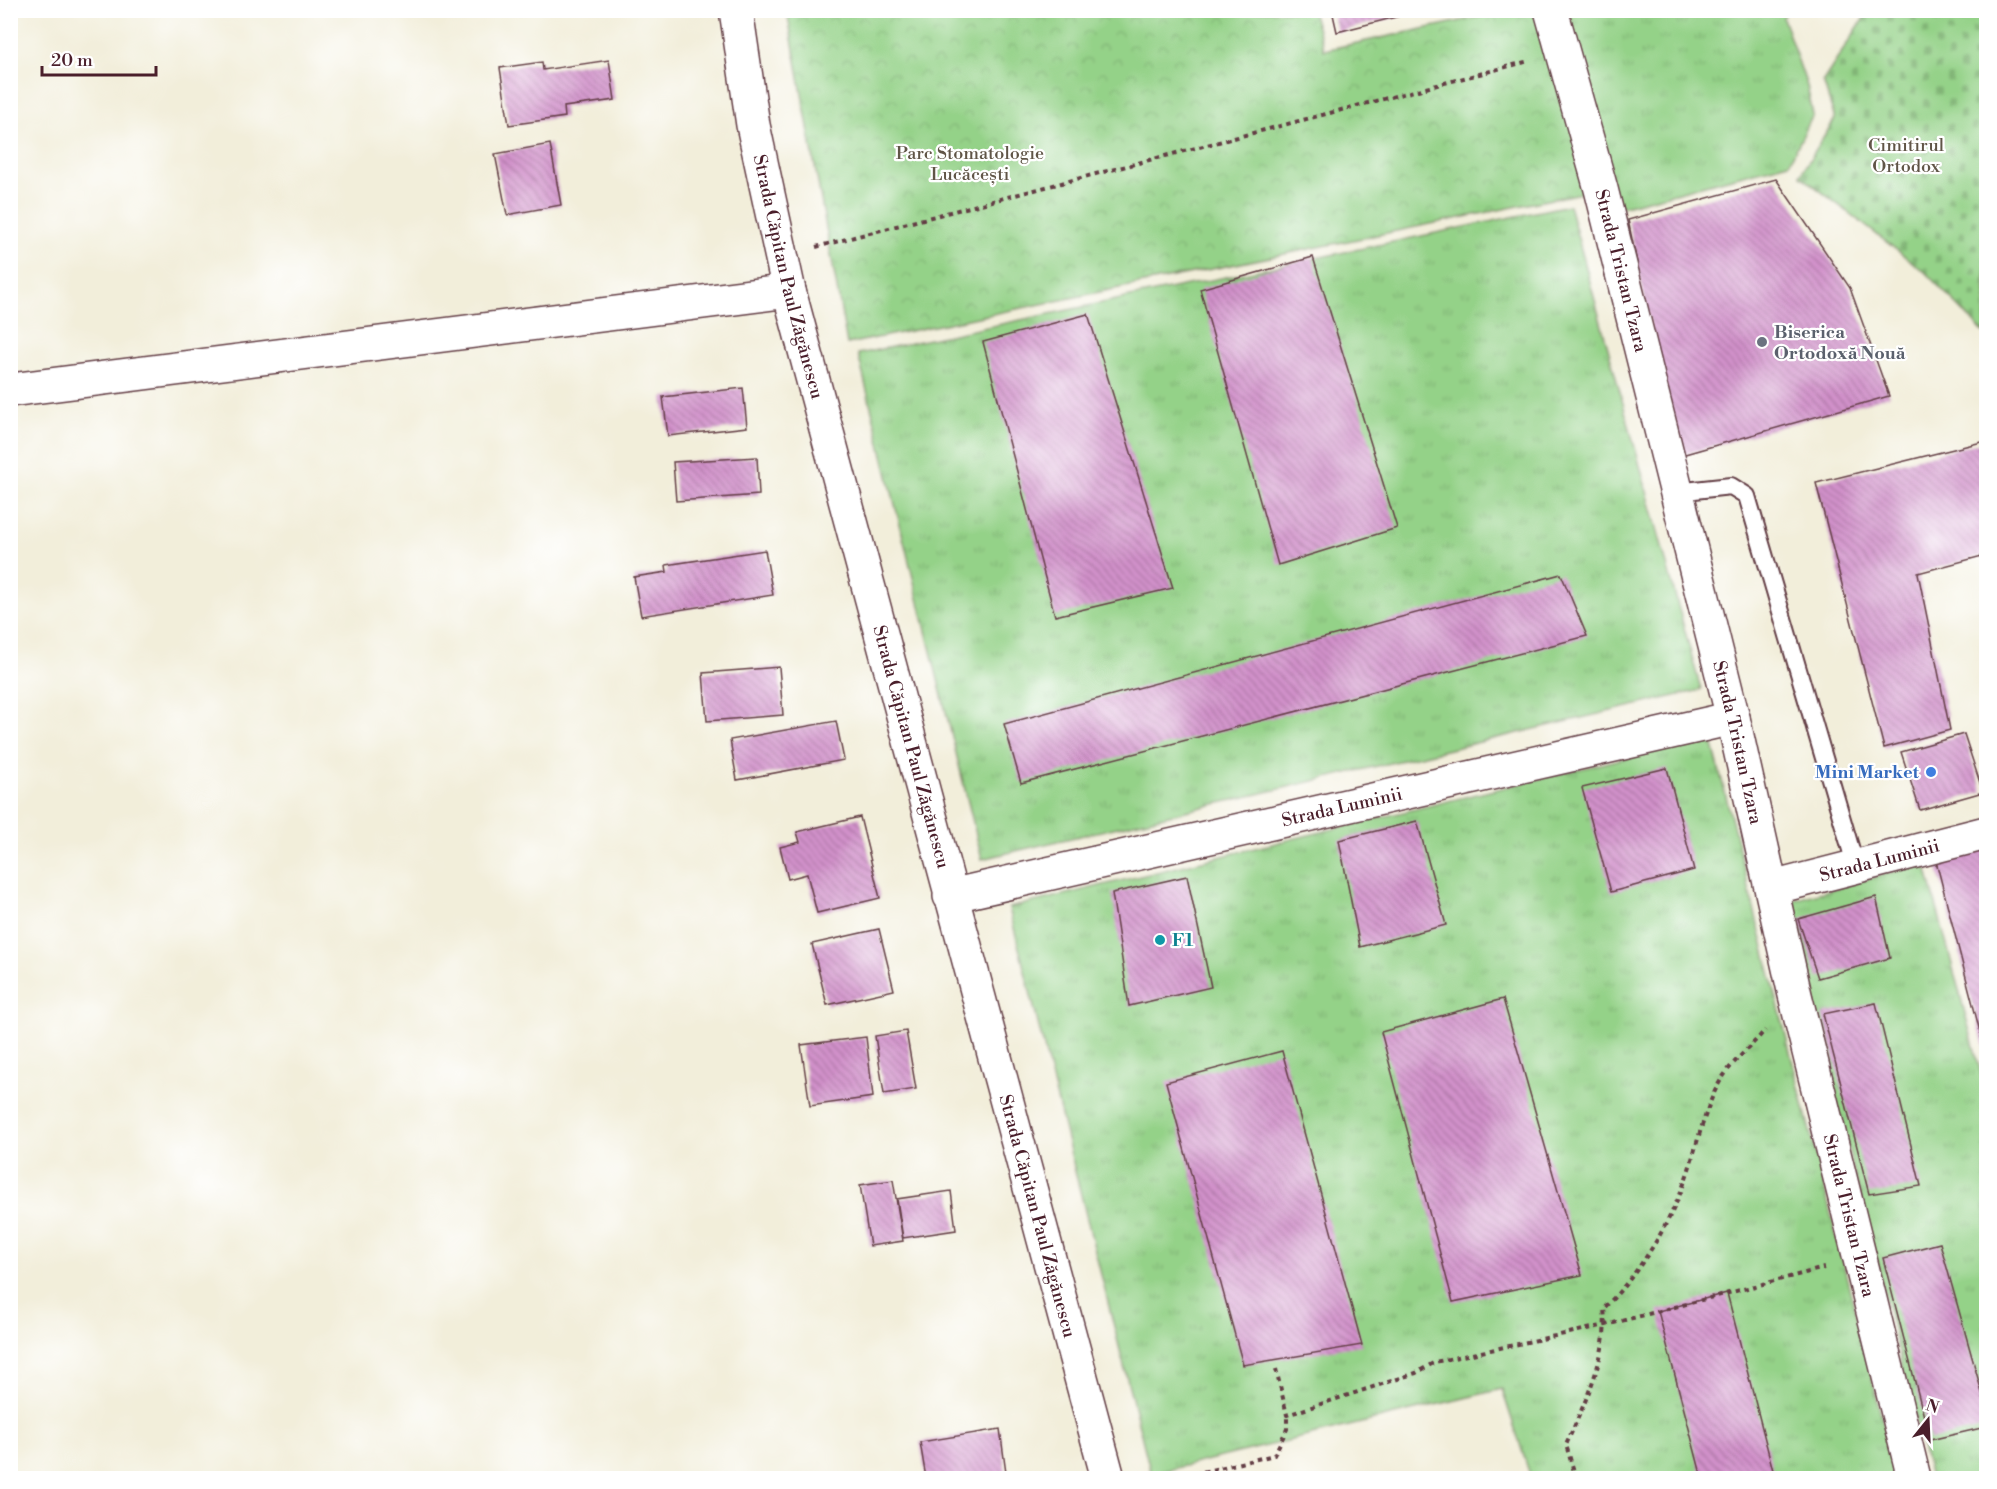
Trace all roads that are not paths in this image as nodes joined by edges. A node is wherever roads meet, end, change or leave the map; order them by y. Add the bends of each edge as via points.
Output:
1 (736, 10) edge
2 (1551, 10) edge
3 (789, 291) junction
4 (10, 390) edge
5 (1676, 492) junction
6 (1733, 718) junction
7 (1986, 833) edge
8 (1856, 867) junction
9 (1772, 888) junction
10 (950, 896) junction
11 (1108, 1479) edge
12 (1914, 1479) edge

1 - 3 street, Strada Căpitan Paul Zăgănescu via 753,125
2 - 5 street, Strada Tristan Tzara via 1601,189
3 - 4 street
3 - 10 street, Strada Căpitan Paul Zăgănescu
5 - 6 street, Strada Tristan Tzara
5 - 8 lane via 1731,486 1747,496
6 - 9 street, Strada Tristan Tzara
6 - 10 street, Strada Luminii
7 - 8 street, Strada Luminii
8 - 9 street, Strada Luminii
9 - 12 street, Strada Tristan Tzara
10 - 11 street, Strada Căpitan Paul Zăgănescu

